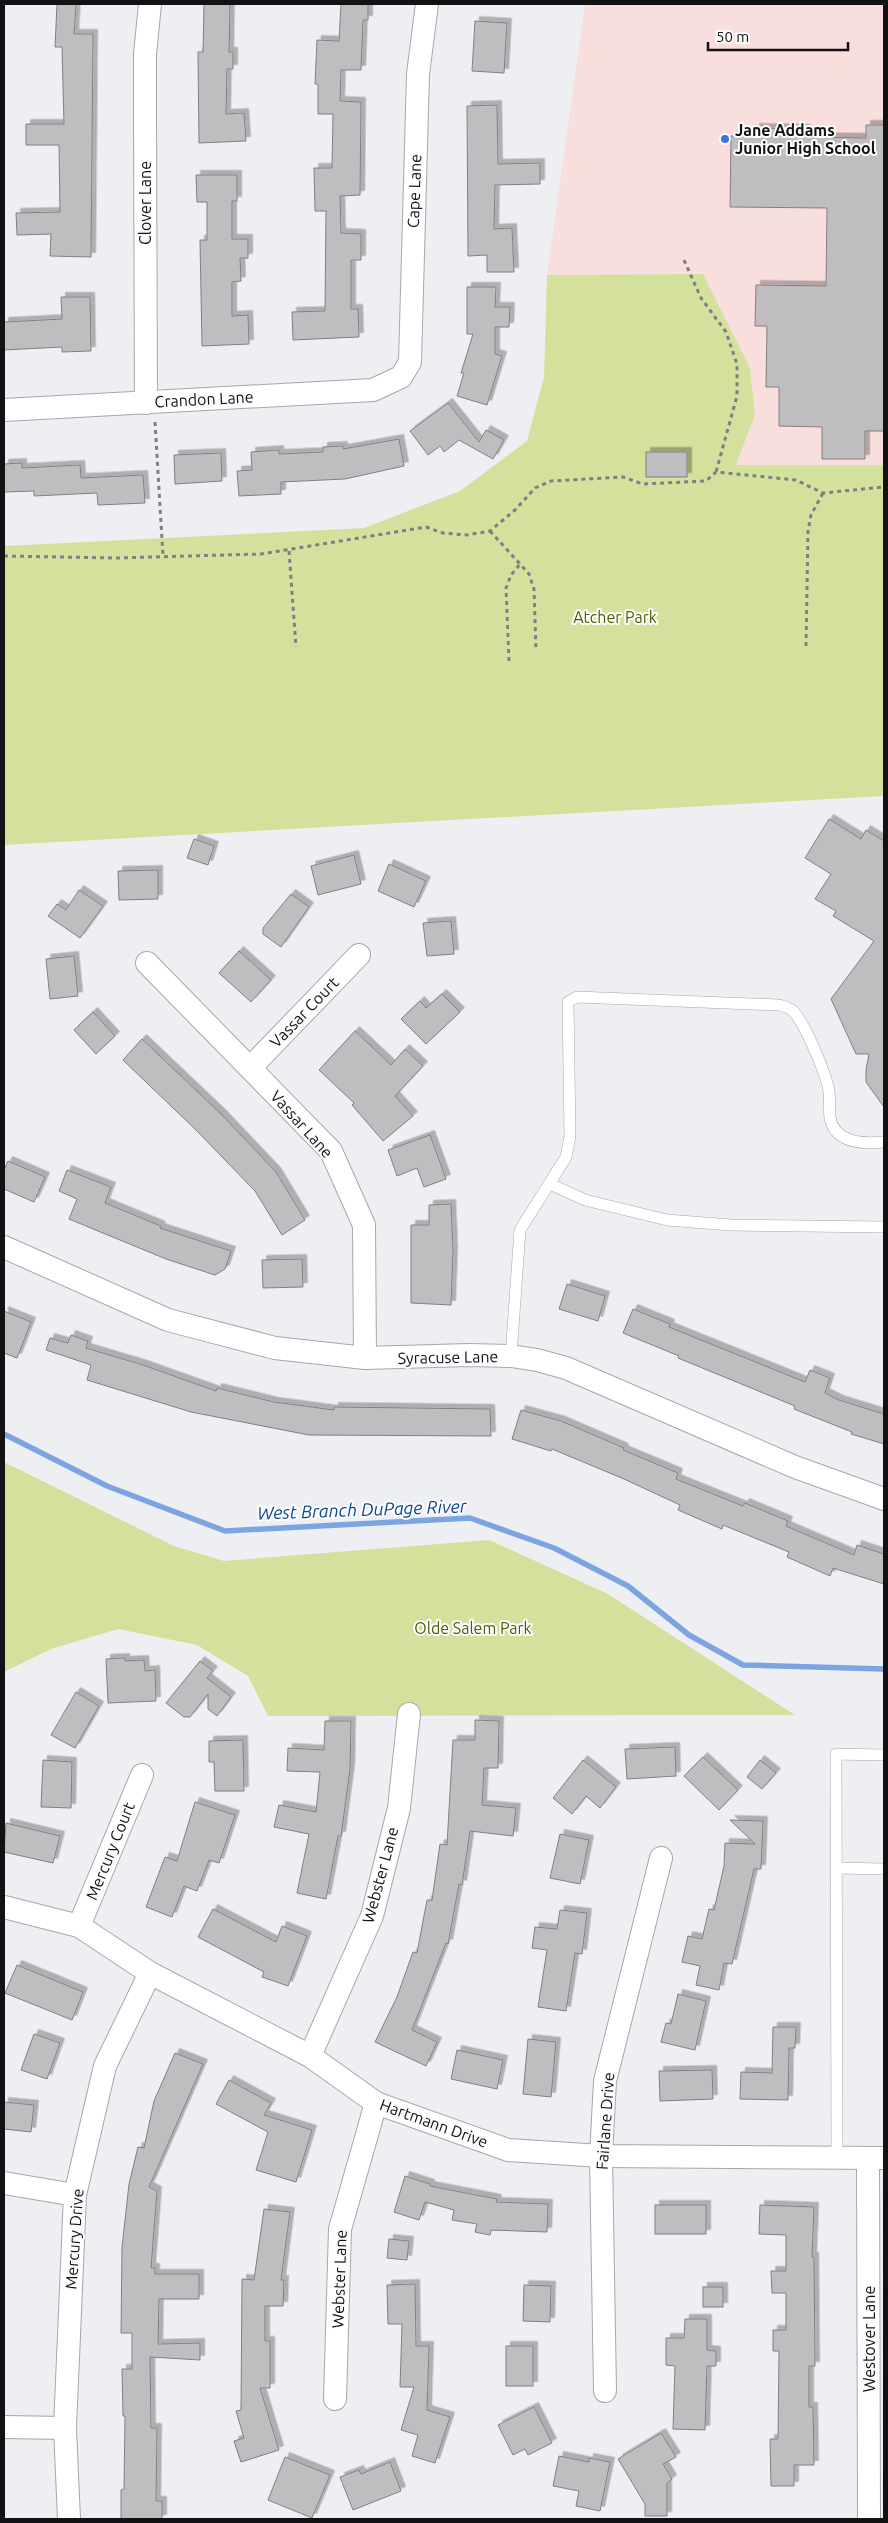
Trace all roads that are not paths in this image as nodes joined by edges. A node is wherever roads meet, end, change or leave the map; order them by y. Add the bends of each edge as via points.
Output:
1 (150, 4) edge
2 (426, 4) edge
3 (401, 377) joint
4 (146, 403) junction
5 (4, 410) edge
6 (358, 956) dead end
7 (147, 963) dead end
8 (250, 1068) junction
9 (884, 1142) edge
10 (550, 1184) junction
11 (884, 1227) edge
12 (4, 1247) edge
13 (511, 1356) junction
14 (365, 1358) junction
15 (884, 1499) edge
16 (409, 1714) dead end
17 (884, 1755) edge
18 (142, 1775) dead end
19 (661, 1858) dead end
20 (836, 1868) junction
21 (884, 1869) edge
22 (4, 1908) edge
23 (79, 1926) junction
24 (150, 1973) junction
25 (310, 2056) junction
26 (376, 2103) junction
27 (601, 2156) junction
28 (837, 2158) junction
29 (876, 2158) edge
30 (4, 2183) edge
31 (74, 2194) junction
32 (605, 2391) dead end
33 (335, 2399) dead end
34 (4, 2427) edge
35 (65, 2428) junction
36 (69, 2519) edge
37 (869, 2519) edge

1 - 4 street, Clover Lane via 145,119
2 - 3 street, Cape Lane via 418,74 410,362
3 - 4 street, Crandon Lane via 373,390
4 - 5 street, Crandon Lane
6 - 8 street, Vassar Court
7 - 8 street, Vassar Lane
8 - 14 street, Vassar Lane via 331,1151 364,1225
9 - 10 lane via 864,1144 848,1140 835,1129 830,1120 829,1090 807,1034 792,1010 779,1005 577,997 568,1002 567,1011 570,1136 566,1157
10 - 11 lane via 585,1200 667,1220 731,1225
10 - 13 lane via 520,1230
12 - 14 street, Syracuse Lane via 168,1320 275,1348
13 - 14 street, Syracuse Lane
13 - 15 street, Syracuse Lane via 566,1368 795,1467
16 - 25 street, Webster Lane via 399,1808 372,1916
17 - 20 lane via 836,1754
18 - 23 street, Mercury Court
19 - 27 street, Fairlane Drive via 606,2081
20 - 21 lane
20 - 28 lane
22 - 23 street, Hartmann Drive
23 - 24 street, Hartmann Drive
24 - 25 street, Hartmann Drive
24 - 31 street, Mercury Drive via 105,2066
25 - 26 street, Hartmann Drive
26 - 27 street, Hartmann Drive via 508,2150
26 - 33 street, Webster Lane via 340,2229
27 - 28 street, Hartmann Drive
27 - 32 street, Fairlane Drive
28 - 29 street, Hartmann Drive
29 - 37 street, Westover Lane
30 - 31 street
31 - 35 street, Mercury Drive
34 - 35 street
35 - 36 street, Mercury Drive

